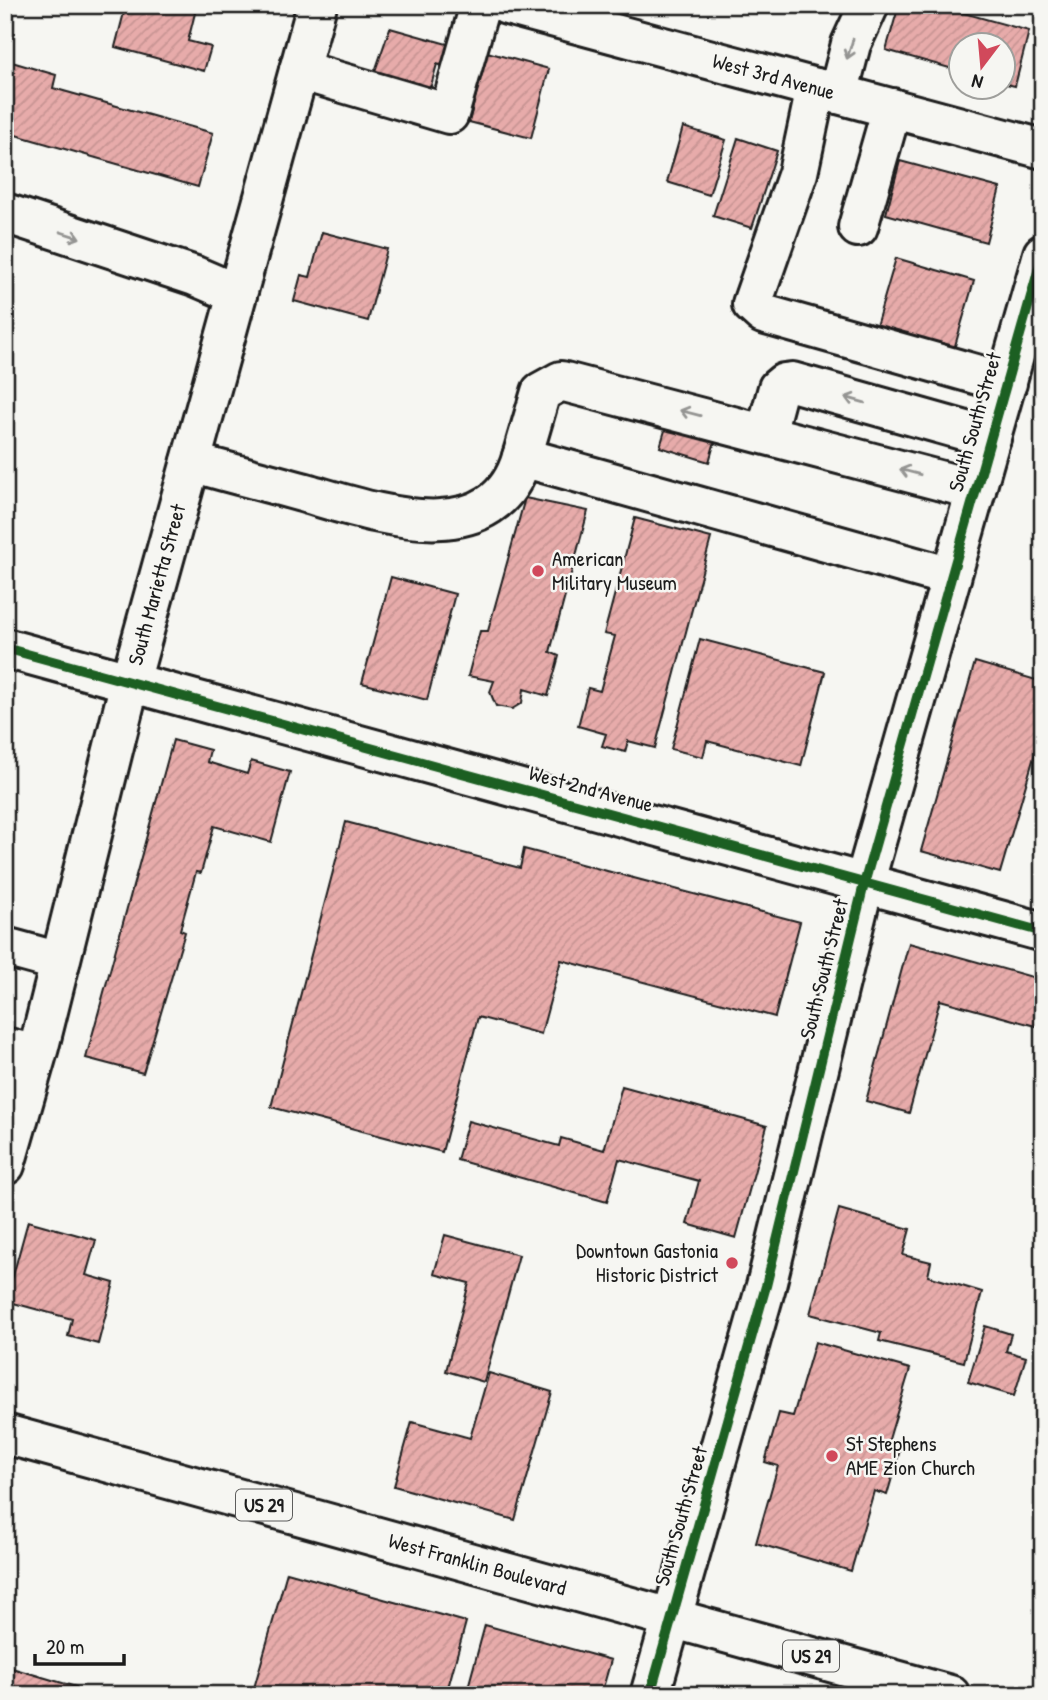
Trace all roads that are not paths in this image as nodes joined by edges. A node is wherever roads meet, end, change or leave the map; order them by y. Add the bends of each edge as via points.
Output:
1 (317, 5) edge
2 (480, 5) edge
3 (507, 5) edge
4 (869, 5) edge
5 (299, 70) junction
6 (827, 91) junction
7 (892, 108) junction
8 (1043, 149) edge
9 (5, 213) edge
10 (858, 226) dead end
11 (1043, 254) edge
12 (237, 293) junction
13 (1007, 383) junction
14 (766, 433) junction
15 (991, 438) junction
16 (522, 457) junction
17 (191, 462) junction
18 (976, 490) junction
19 (951, 577) junction
20 (5, 648) edge
21 (130, 682) junction
22 (864, 884) junction
23 (1043, 932) edge
24 (5, 947) edge
25 (60, 962) junction
26 (21, 1051) edge
27 (5, 1165) edge
28 (5, 1434) edge
29 (671, 1617) junction
30 (650, 1695) edge
31 (950, 1695) edge

1 - 5 street, South Marietta Street
2 - 5 street via 449,114
3 - 6 street, West 3rd Avenue
4 -> 6 street
5 - 12 street, South Marietta Street
6 - 7 street, West 3rd Avenue
6 - 13 street via 752,304 762,314
7 - 8 street, West 3rd Avenue
7 - 10 street
9 -> 12 street
11 - 13 street, South South Street
12 - 17 street, South Marietta Street
13 - 15 street, South South Street
15 -> 14 street via 792,383 778,388
14 -> 16 street via 561,381 541,392
18 -> 14 street
15 - 18 street, South South Street
16 - 17 street via 516,480 493,504 445,520 408,519 358,508
16 - 19 street
17 - 21 street, South Marietta Street
18 - 19 street, South South Street
19 - 22 street, South South Street
20 - 21 street, West 2nd Avenue
21 - 22 street, West 2nd Avenue
21 - 25 street, South Marietta Street
22 - 23 street, West 2nd Avenue
22 - 29 street, South South Street via 766,1286
24 - 25 street
25 - 26 street, South Marietta Street
26 - 27 street, South Marietta Street
28 - 29 street, West Franklin Boulevard / US 29
29 - 30 street, South South Street
29 - 31 street, West Franklin Boulevard / US 29

